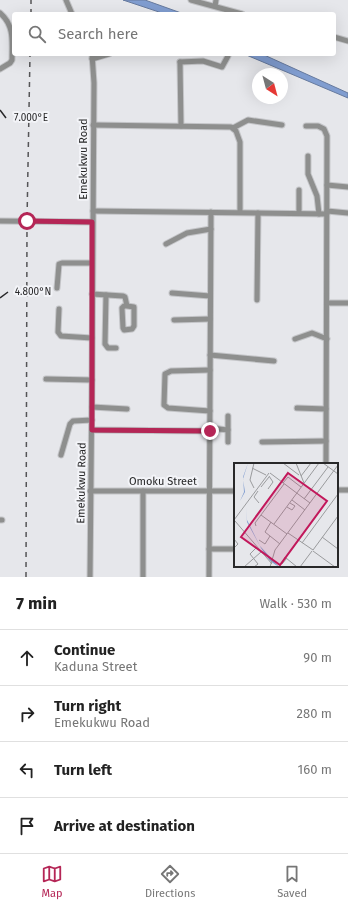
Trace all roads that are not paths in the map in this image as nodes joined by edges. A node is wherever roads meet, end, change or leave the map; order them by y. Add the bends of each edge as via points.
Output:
1 (66, 0) edge
2 (191, 0) edge
3 (216, 0) edge
4 (215, 6) junction
5 (71, 12) edge
6 (235, 12) edge
7 (0, 13) edge
8 (336, 38) edge
9 (348, 41) edge
10 (92, 56) edge
11 (228, 56) dead end
12 (0, 69) edge
13 (93, 125) junction
14 (282, 125) dead end
15 (181, 126) junction
16 (306, 126) dead end
17 (233, 128) junction
18 (308, 156) dead end
19 (327, 185) junction
20 (348, 187) edge
21 (299, 190) dead end
22 (93, 211) junction
23 (211, 212) junction
24 (240, 212) junction
25 (328, 212) junction
26 (258, 213) junction
27 (299, 213) junction
28 (348, 213) edge
29 (319, 214) junction
30 (0, 221) edge
31 (92, 222) junction
32 (211, 228) junction
33 (166, 244) dead end
34 (92, 263) junction
35 (57, 288) dead end
36 (172, 293) dead end
37 (92, 294) junction
38 (106, 295) junction
39 (210, 296) junction
40 (257, 300) dead end
41 (327, 303) junction
42 (348, 303) edge
43 (127, 306) junction
44 (59, 309) dead end
45 (174, 320) dead end
46 (210, 320) junction
47 (92, 338) junction
48 (295, 339) dead end
49 (327, 339) junction
50 (116, 348) dead end
51 (210, 355) junction
52 (274, 361) dead end
53 (210, 370) junction
54 (46, 379) dead end
55 (92, 380) junction
56 (92, 408) junction
57 (297, 408) dead end
58 (127, 409) dead end
59 (326, 409) junction
60 (210, 411) junction
61 (228, 416) dead end
62 (92, 420) junction
63 (210, 429) junction
64 (92, 430) junction
65 (228, 430) junction
66 (228, 442) dead end
67 (262, 442) dead end
68 (326, 442) junction
69 (61, 455) dead end
70 (326, 463) edge
71 (90, 491) junction
72 (143, 491) junction
73 (234, 491) edge
74 (210, 492) junction
75 (209, 549) junction
76 (234, 549) edge
77 (90, 577) edge
78 (143, 577) edge
79 (209, 577) edge

1 - 5 street
2 - 4 street
3 - 4 street
4 - 6 street
7 - 12 street via 6,18 12,32 12,60
8 - 9 street
10 - 13 street, Emekukwu Road
11 - 15 street via 222,67 203,61 180,62
13 - 15 street
13 - 22 street, Emekukwu Road
14 - 17 street via 248,120
15 - 17 street
16 - 19 street via 318,126 324,129 327,136
17 - 24 street via 240,142
18 - 29 street via 308,174 317,196
19 - 20 street
19 - 25 street
21 - 27 street
22 - 23 street
22 - 31 street, Emekukwu Road
23 - 24 street
23 - 32 street
24 - 26 street
25 - 28 street
25 - 29 street
25 - 41 street
26 - 27 street
26 - 40 street
27 - 29 street
30 - 31 street
31 - 34 street, Emekukwu Road
32 - 33 street via 187,233
32 - 39 street
34 - 35 street via 59,264
34 - 37 street, Emekukwu Road
36 - 39 street
37 - 38 street
37 - 47 street, Emekukwu Road
38 - 43 street via 125,297
38 - 50 street via 105,344 108,348
39 - 46 street
41 - 42 street
41 - 49 street
43 - 43 street via 134,307 134,326 132,329 124,330 122,308
44 - 47 street via 58,332 61,336
45 - 46 street
46 - 51 street
47 - 55 street, Emekukwu Road
48 - 49 street via 312,333
49 - 59 street
51 - 52 street
51 - 53 street
53 - 60 street
53 - 60 street via 166,373 164,405 168,408
54 - 55 street
55 - 56 street, Emekukwu Road
56 - 58 street
56 - 62 street, Emekukwu Road
57 - 59 street
59 - 68 street
60 - 63 street
61 - 65 street
62 - 64 street, Emekukwu Road
62 - 69 street via 73,421 70,424
63 - 64 street
63 - 65 street
63 - 74 street
64 - 71 street, Emekukwu Road
65 - 66 street
67 - 68 street
68 - 70 street
71 - 72 street, Omoku Street
71 - 77 street, Emekukwu Road
72 - 74 street, Omoku Street
72 - 78 street
73 - 74 street, Omoku Street
74 - 75 street
75 - 76 street
75 - 79 street

